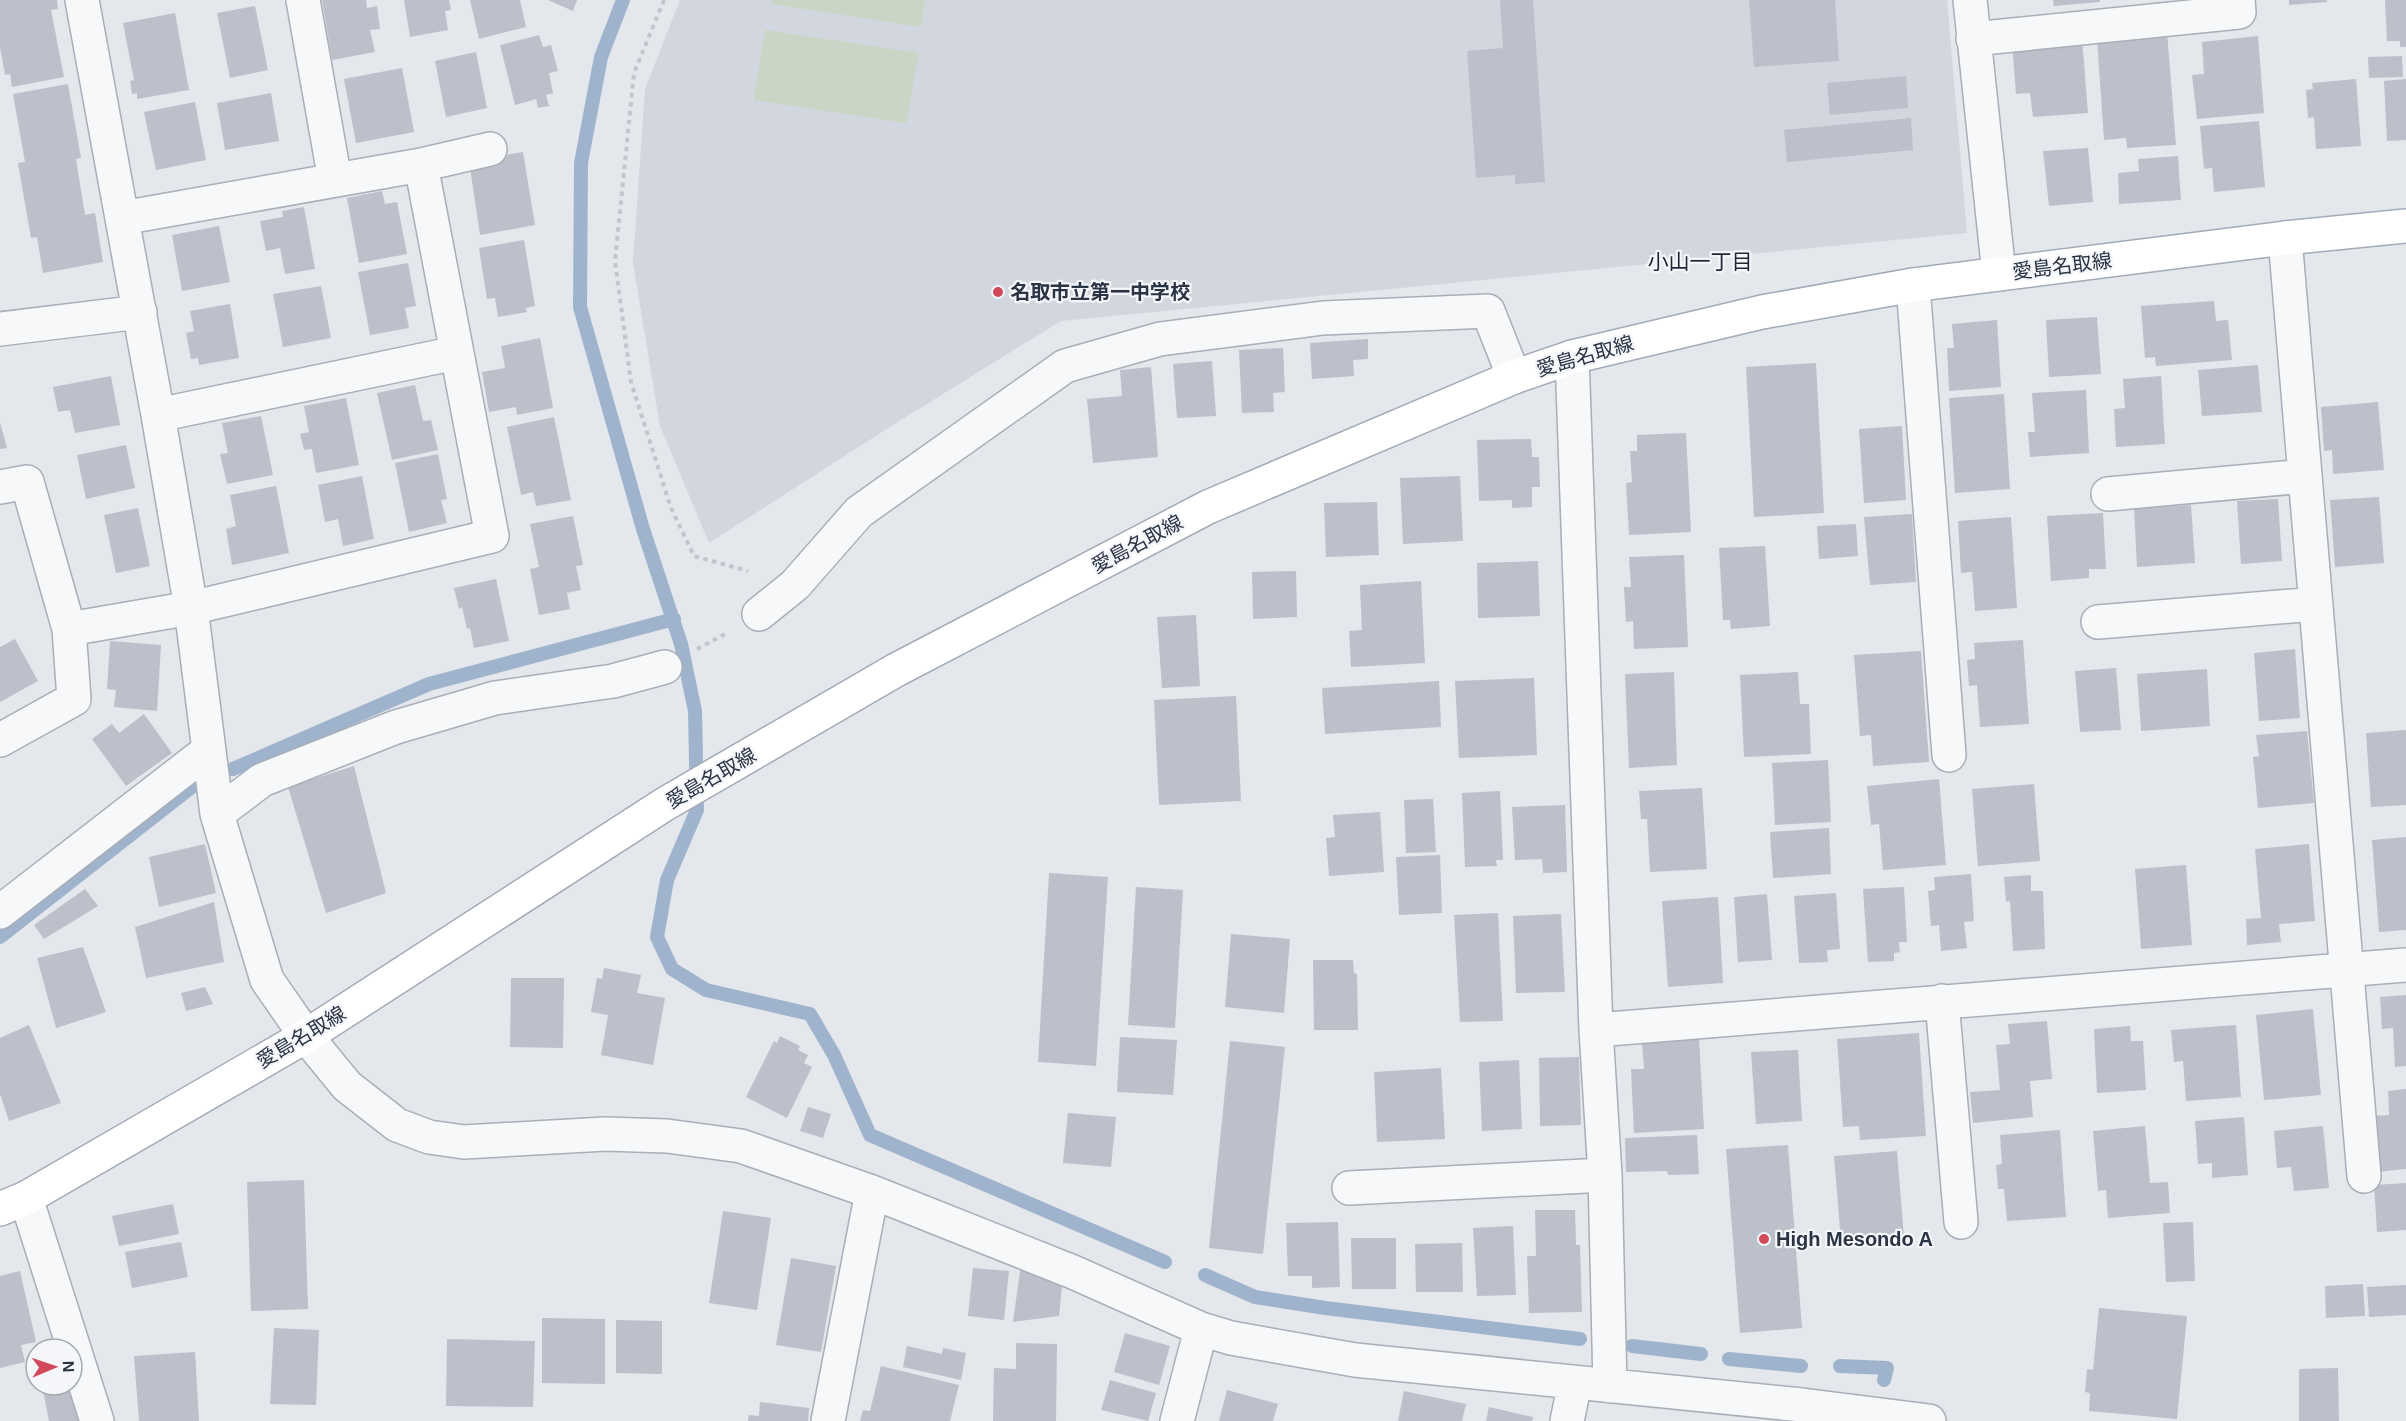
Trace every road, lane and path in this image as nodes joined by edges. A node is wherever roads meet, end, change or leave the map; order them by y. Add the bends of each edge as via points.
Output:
1 (82, 0) edge
2 (303, 0) edge
3 (664, 0) edge
4 (1970, 0) edge
5 (2238, 0) edge
6 (1973, 39) junction
7 (490, 149) dead end
8 (421, 165) junction
9 (335, 180) junction
10 (123, 218) junction
11 (2406, 226) edge
12 (2285, 238) junction
13 (1998, 274) junction
14 (1913, 285) junction
15 (140, 312) junction
16 (0, 329) edge
17 (456, 353) junction
18 (1572, 357) junction
19 (1514, 377) junction
20 (158, 415) junction
21 (2306, 476) junction
22 (0, 487) edge
23 (2108, 494) dead end
24 (795, 585) junction
25 (2316, 604) junction
26 (191, 608) junction
27 (759, 614) dead end
28 (2098, 622) dead end
29 (69, 629) junction
30 (665, 667) dead end
31 (0, 740) edge
32 (209, 750) junction
33 (1949, 755) dead end
34 (217, 814) junction
35 (0, 912) edge
36 (2406, 965) edge
37 (2347, 971) junction
38 (1942, 1001) junction
39 (1596, 1030) junction
40 (306, 1036) junction
41 (1605, 1175) junction
42 (2364, 1176) dead end
43 (1349, 1188) dead end
44 (872, 1192) junction
45 (13, 1204) edge
46 (1961, 1222) dead end
47 (1201, 1329) junction
48 (1575, 1383) junction
49 (1610, 1386) junction
50 (97, 1421) edge
51 (828, 1421) edge
52 (1177, 1421) edge
53 (1567, 1421) edge
54 (1929, 1421) edge

1 - 10 street
2 - 9 street
3 - 24 path via 634,73 615,261 631,382 672,508 694,556
4 - 6 street
5 - 6 street via 2239,12
6 - 13 street
7 - 8 street
8 - 9 street
8 - 17 street
9 - 10 street
10 - 15 street
11 - 12 main road, 愛島名取線
12 - 13 main road, 愛島名取線
12 - 21 street
13 - 14 main road, 愛島名取線
14 - 18 main road, 愛島名取線 via 1762,312
14 - 33 street
15 - 16 street
15 - 20 street
17 - 20 street
17 - 26 street via 492,536
18 - 19 main road, 愛島名取線
18 - 39 street
19 - 24 street via 1488,311 1323,318 1149,342 1065,366 859,512
19 - 40 main road, 愛島名取線 via 1208,507 896,670 665,804
20 - 26 street
21 - 23 street
21 - 25 street
22 - 29 street via 27,482
24 - 27 street
25 - 28 street
25 - 37 street
26 - 29 street
26 - 32 street
29 - 31 street via 74,699
30 - 34 street via 613,681 495,698 396,727 262,780
32 - 34 street
32 - 35 street
34 - 40 street via 267,980
36 - 37 street
37 - 38 street
37 - 42 street
38 - 39 street
38 - 46 street
39 - 41 street
40 - 44 street via 347,1086 397,1125 429,1137 464,1142 605,1134 667,1136 741,1146
40 - 45 main road, 愛島名取線
41 - 43 street
41 - 49 street
44 - 47 street via 1073,1272
44 - 51 street
45 - 50 street
47 - 48 street via 1355,1360
47 - 52 street
48 - 49 street
48 - 53 street
49 - 54 street

